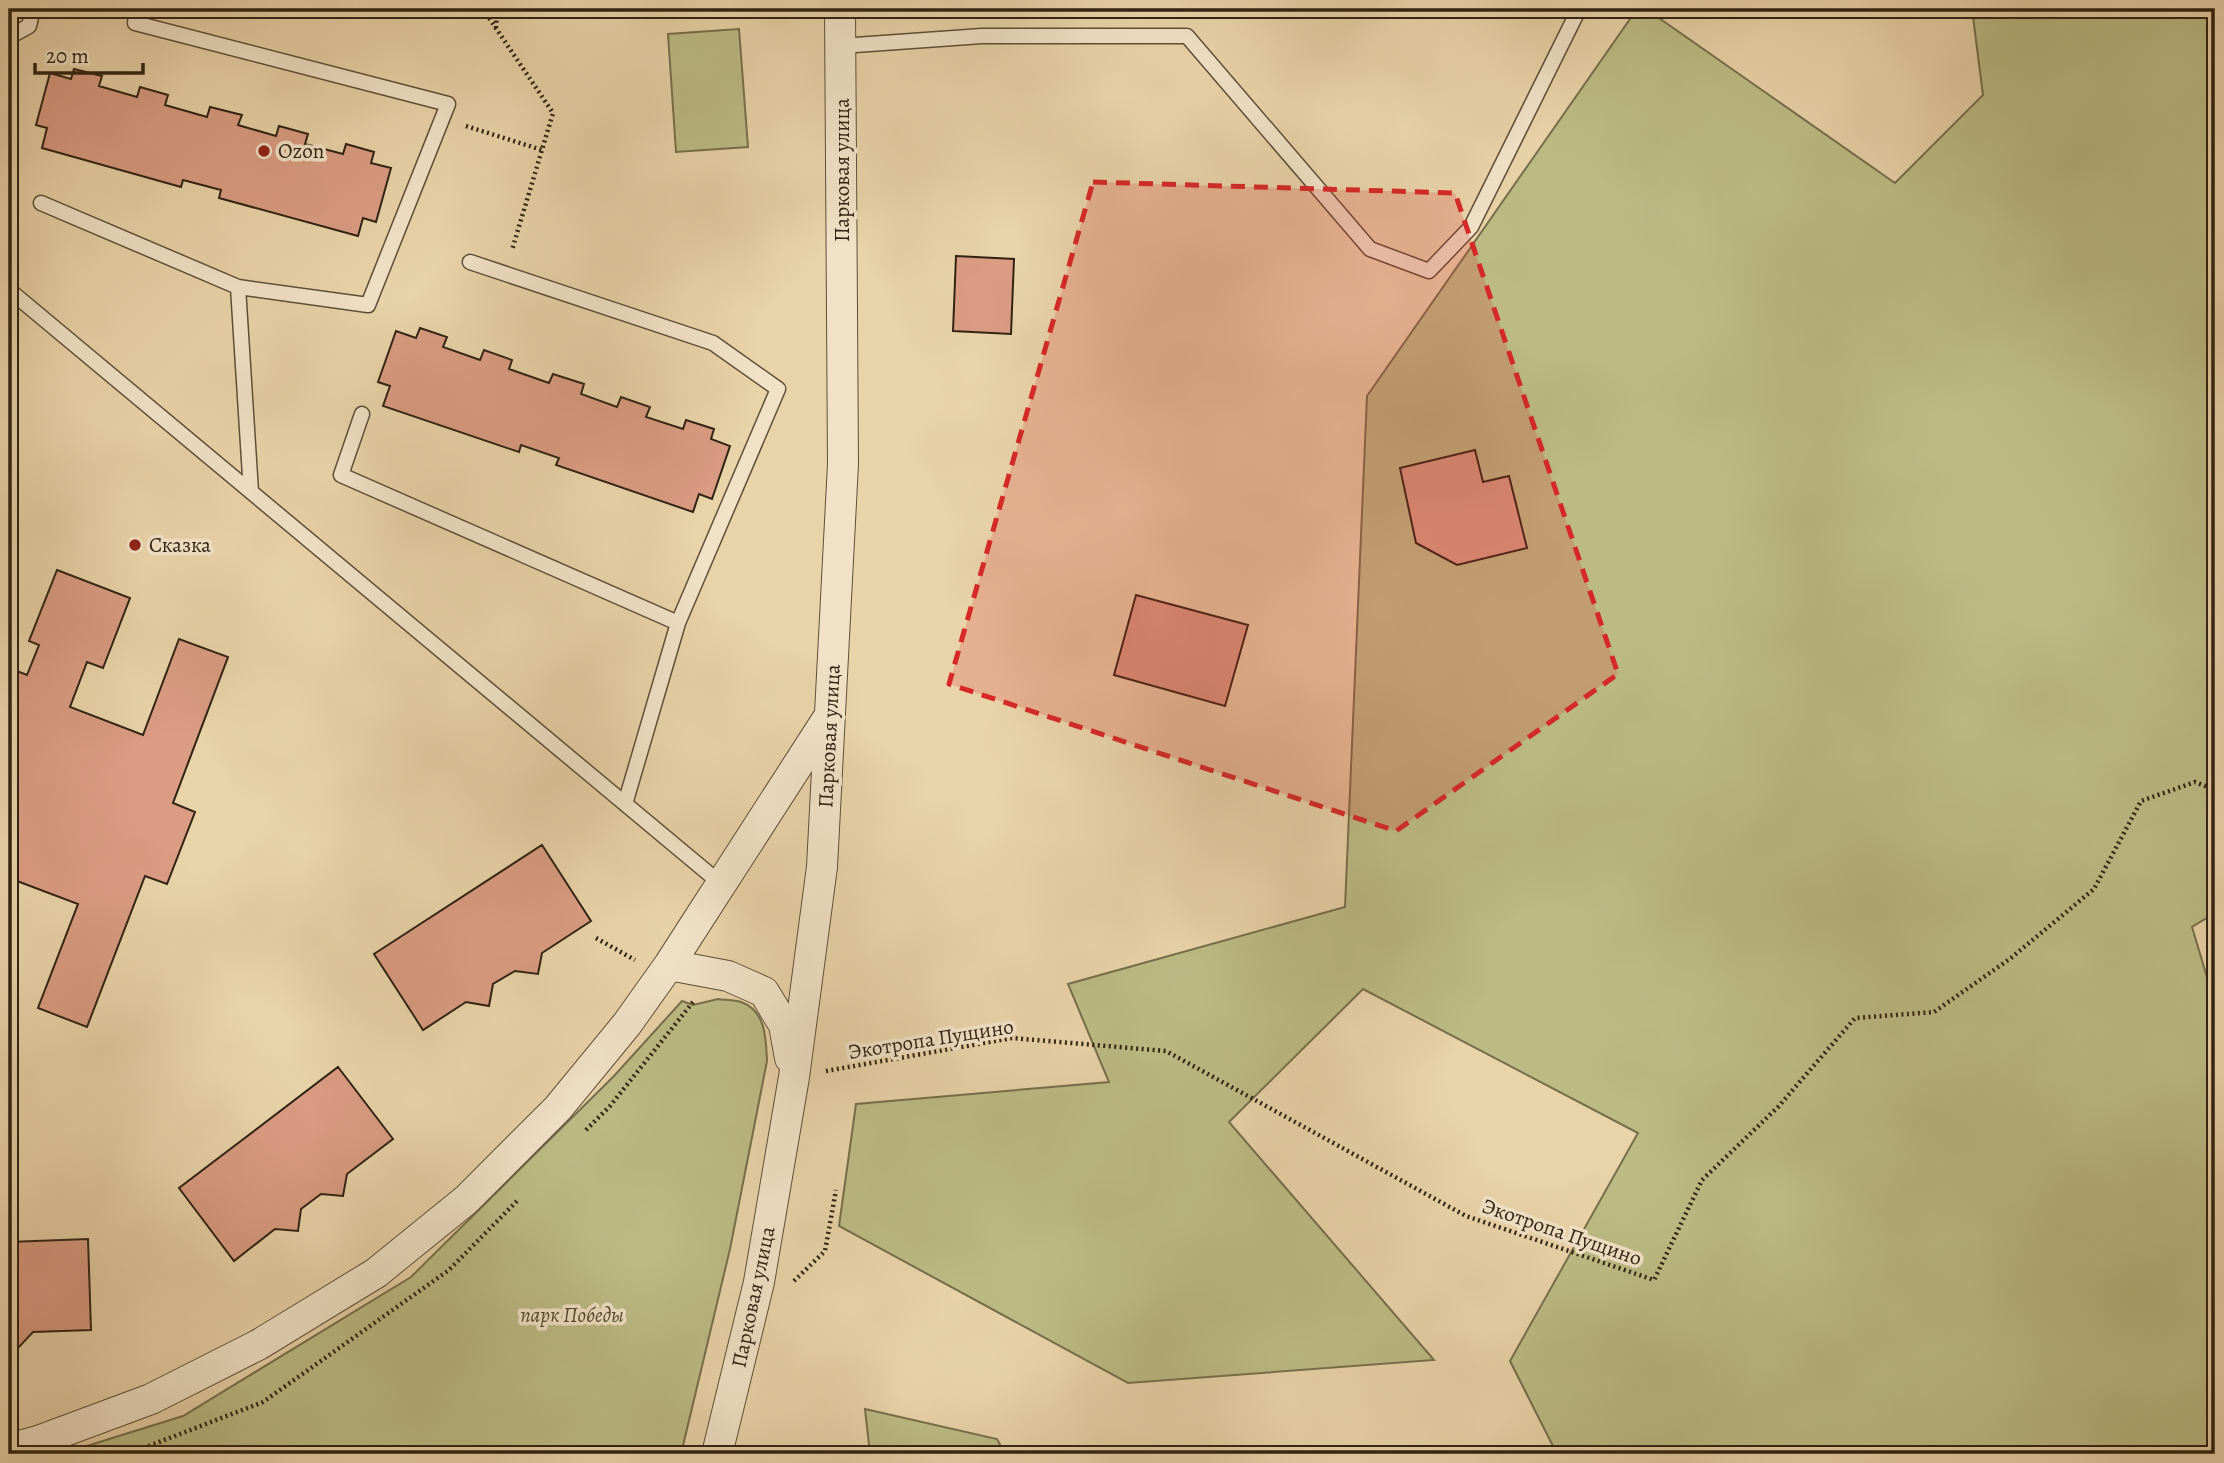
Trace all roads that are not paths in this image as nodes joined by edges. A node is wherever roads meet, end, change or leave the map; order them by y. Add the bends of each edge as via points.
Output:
1 (33, 9) edge
2 (138, 9) edge
3 (840, 9) edge
4 (1579, 9) edge
5 (9, 37) edge
6 (841, 46) junction
7 (41, 203) dead end
8 (470, 262) dead end
9 (239, 287) junction
10 (9, 290) edge
11 (362, 414) dead end
12 (251, 492) junction
13 (678, 623) junction
14 (831, 713) junction
15 (625, 804) junction
16 (720, 883) junction
17 (669, 965) junction
18 (794, 1077) junction
19 (9, 1449) edge
20 (717, 1454) edge

1 - 5 lane via 29,26
2 - 9 lane via 135,23 448,104 368,305
3 - 6 street, Парковая улица
4 - 6 lane via 1471,227 1429,271 1370,248 1187,36 982,36
6 - 14 street, Парковая улица via 843,464
7 - 9 lane
8 - 13 lane via 713,342 778,389
9 - 12 lane
10 - 12 lane
11 - 13 lane via 341,475
12 - 15 lane
13 - 15 lane
14 - 16 street
14 - 18 street, Парковая улица via 822,867
15 - 16 lane
16 - 17 street
17 - 18 street via 728,976 764,992 784,1025
17 - 19 street via 558,1108 466,1200 376,1273 258,1345 151,1399
18 - 20 street, Парковая улица via 759,1282

